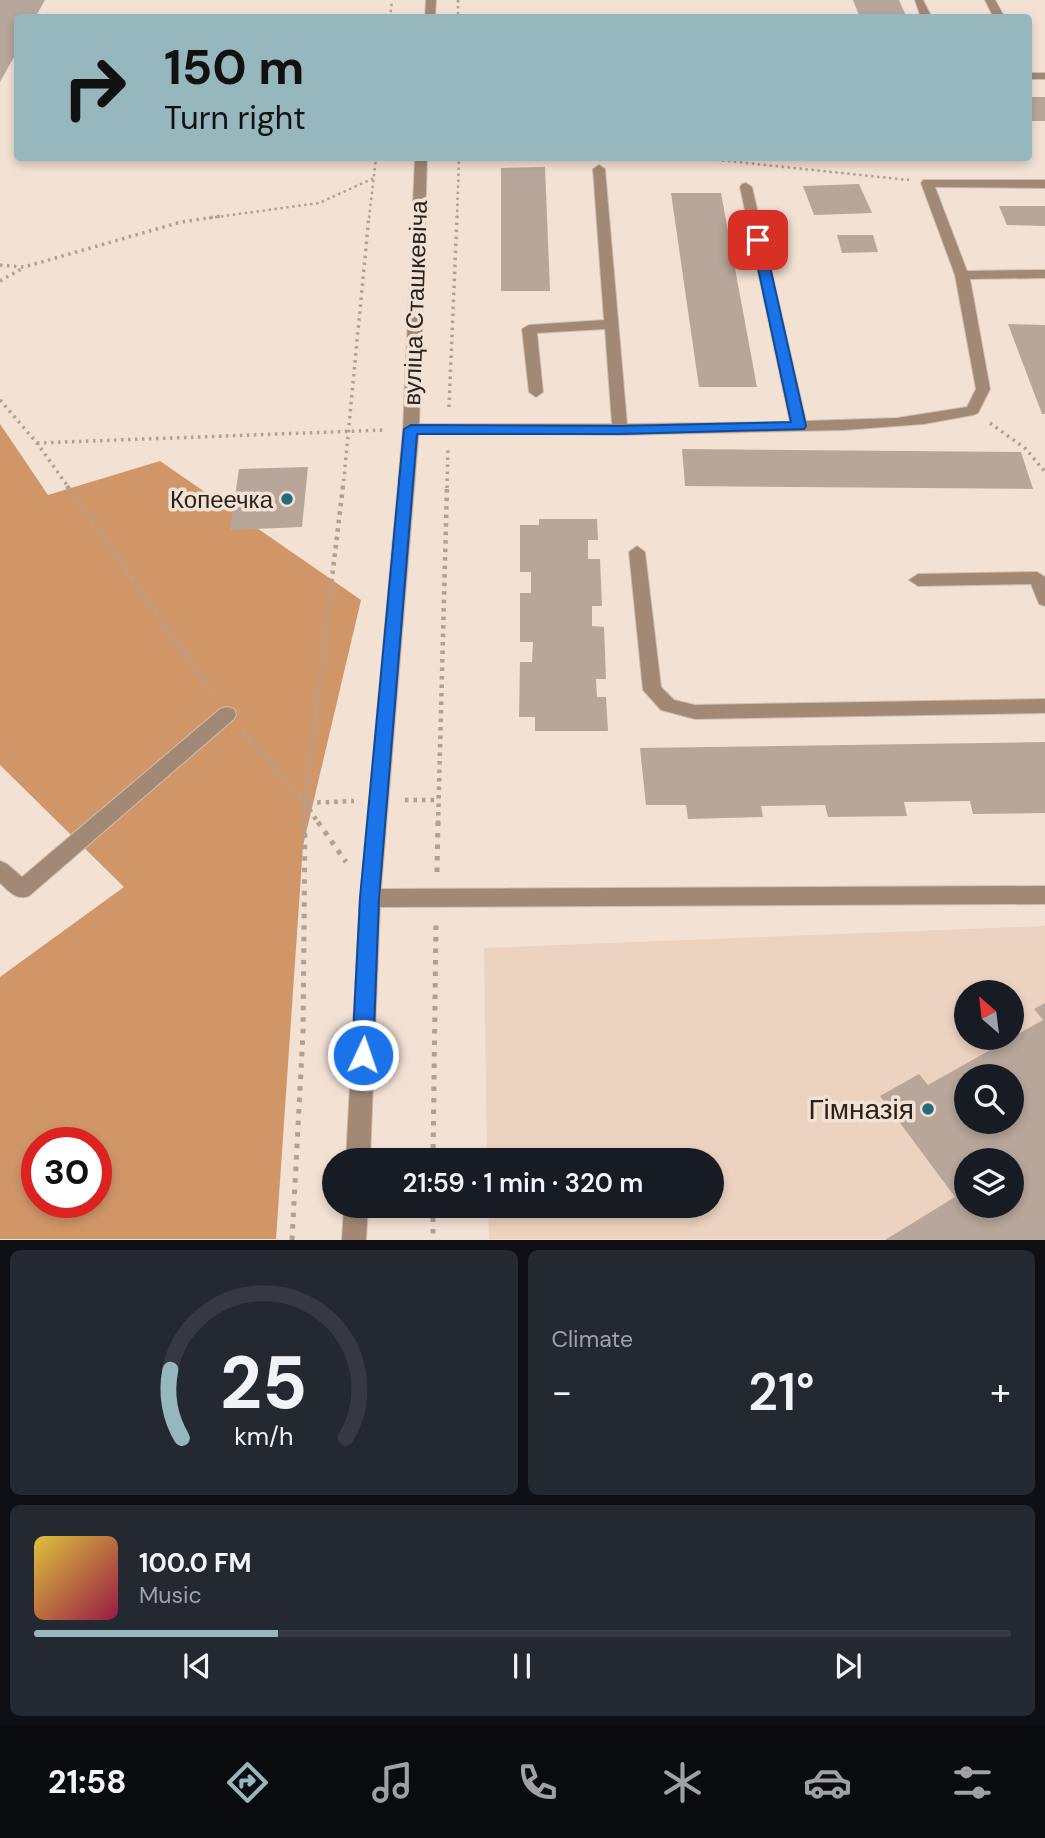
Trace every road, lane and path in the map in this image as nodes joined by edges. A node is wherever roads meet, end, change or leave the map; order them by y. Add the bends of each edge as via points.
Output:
1 (919, 2) dead end
2 (925, 14) edge
3 (376, 161) edge
4 (421, 161) edge
5 (459, 161) edge
6 (725, 161) edge
7 (599, 169) dead end
8 (374, 178) junction
9 (927, 183) junction
10 (1045, 184) edge
11 (746, 187) dead end
12 (0, 265) edge
13 (24, 267) junction
14 (1045, 274) edge
15 (962, 275) junction
16 (0, 281) edge
17 (611, 324) junction
18 (536, 392) dead end
19 (0, 400) edge
20 (972, 411) junction
21 (799, 426) junction
22 (411, 429) junction
23 (448, 429) junction
24 (620, 430) junction
25 (350, 432) junction
26 (37, 443) junction
27 (1045, 472) edge
28 (637, 552) dead end
29 (918, 580) dead end
30 (1045, 600) edge
31 (1045, 706) edge
32 (228, 714) junction
33 (439, 800) junction
34 (378, 801) junction
35 (305, 803) junction
36 (0, 870) edge
37 (1045, 895) edge
38 (436, 897) junction
39 (370, 898) junction
40 (359, 1148) edge
41 (433, 1148) edge
42 (355, 1218) edge
43 (433, 1218) edge
44 (291, 1238) edge
45 (354, 1240) edge
46 (433, 1240) edge

1 - 2 street
3 - 8 path
4 - 22 street, вуліца Сташкевіча
5 - 23 path
6 - 9 path
7 - 17 street
8 - 13 path via 319,203 181,222
8 - 25 path
9 - 10 street
9 - 15 street
11 - 21 street
12 - 13 path
13 - 16 path
14 - 15 street
15 - 20 street via 983,389
17 - 18 street via 529,329
17 - 24 street
19 - 26 path
20 - 21 street via 943,418
20 - 27 path via 1026,449
21 - 24 street
22 - 23 street
22 - 25 path
22 - 34 street, вуліца Сташкевіча
23 - 24 street
23 - 33 path
25 - 26 path
25 - 35 path
26 - 32 path
28 - 31 street via 652,690 668,705 695,712
29 - 30 street via 1037,578
32 - 35 path
32 - 36 street via 22,890
33 - 34 path
33 - 38 path
34 - 35 path
34 - 39 street, вуліца Сташкевіча
35 - 39 path
35 - 44 path via 303,1033
37 - 38 street
38 - 39 street
38 - 41 path
39 - 40 street, вуліца Сташкевіча
42 - 45 street
43 - 46 path

